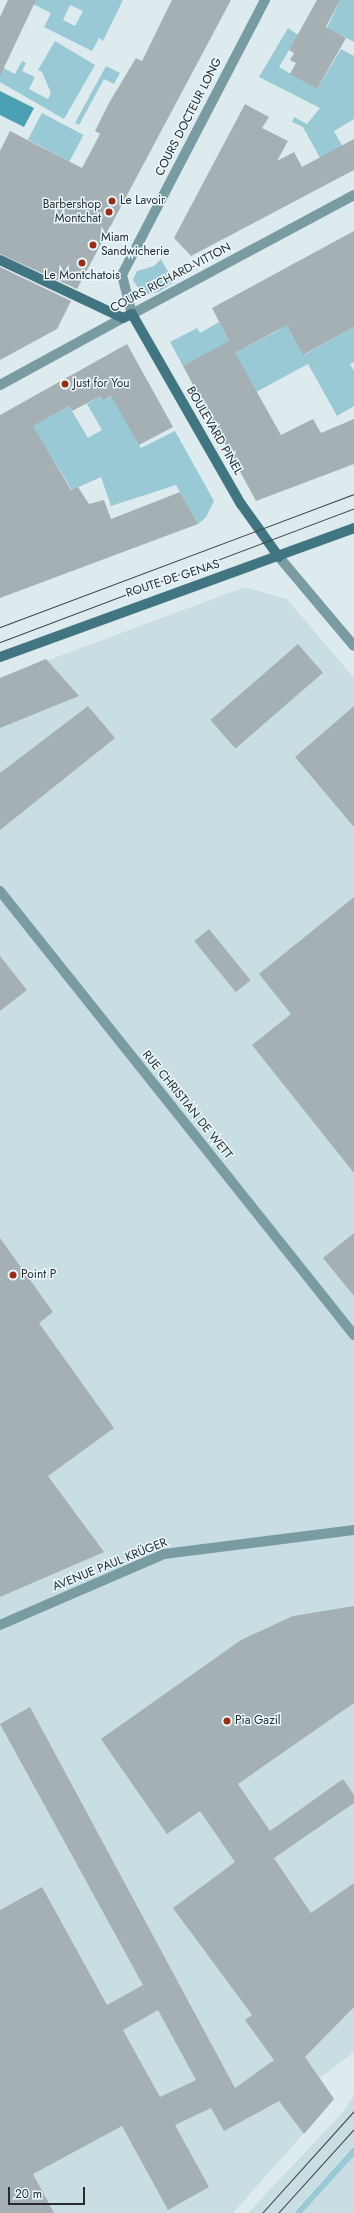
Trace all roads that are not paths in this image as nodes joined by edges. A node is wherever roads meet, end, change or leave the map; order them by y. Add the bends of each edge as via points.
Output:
1 (265, 0) edge
2 (354, 195) edge
3 (0, 260) edge
4 (127, 316) junction
5 (0, 386) edge
6 (354, 528) edge
7 (279, 557) junction
8 (354, 646) edge
9 (0, 657) edge
10 (0, 891) edge
11 (354, 1335) edge
12 (354, 1530) edge
13 (0, 1625) edge

1 - 4 street, COURS DOCTEUR LONG via 122,275
2 - 4 street, COURS RICHARD-VITTON
3 - 4 main road
4 - 5 street, COURS RICHARD-VITTON
4 - 7 main road, BOULEVARD PINEL via 241,504
6 - 7 main road, ROUTE DE GENAS
7 - 8 street
7 - 9 main road, ROUTE DE GENAS via 148,600
10 - 11 street, RUE CHRISTIAN DE WETT
12 - 13 street, AVENUE PAUL KRÜGER via 164,1554

